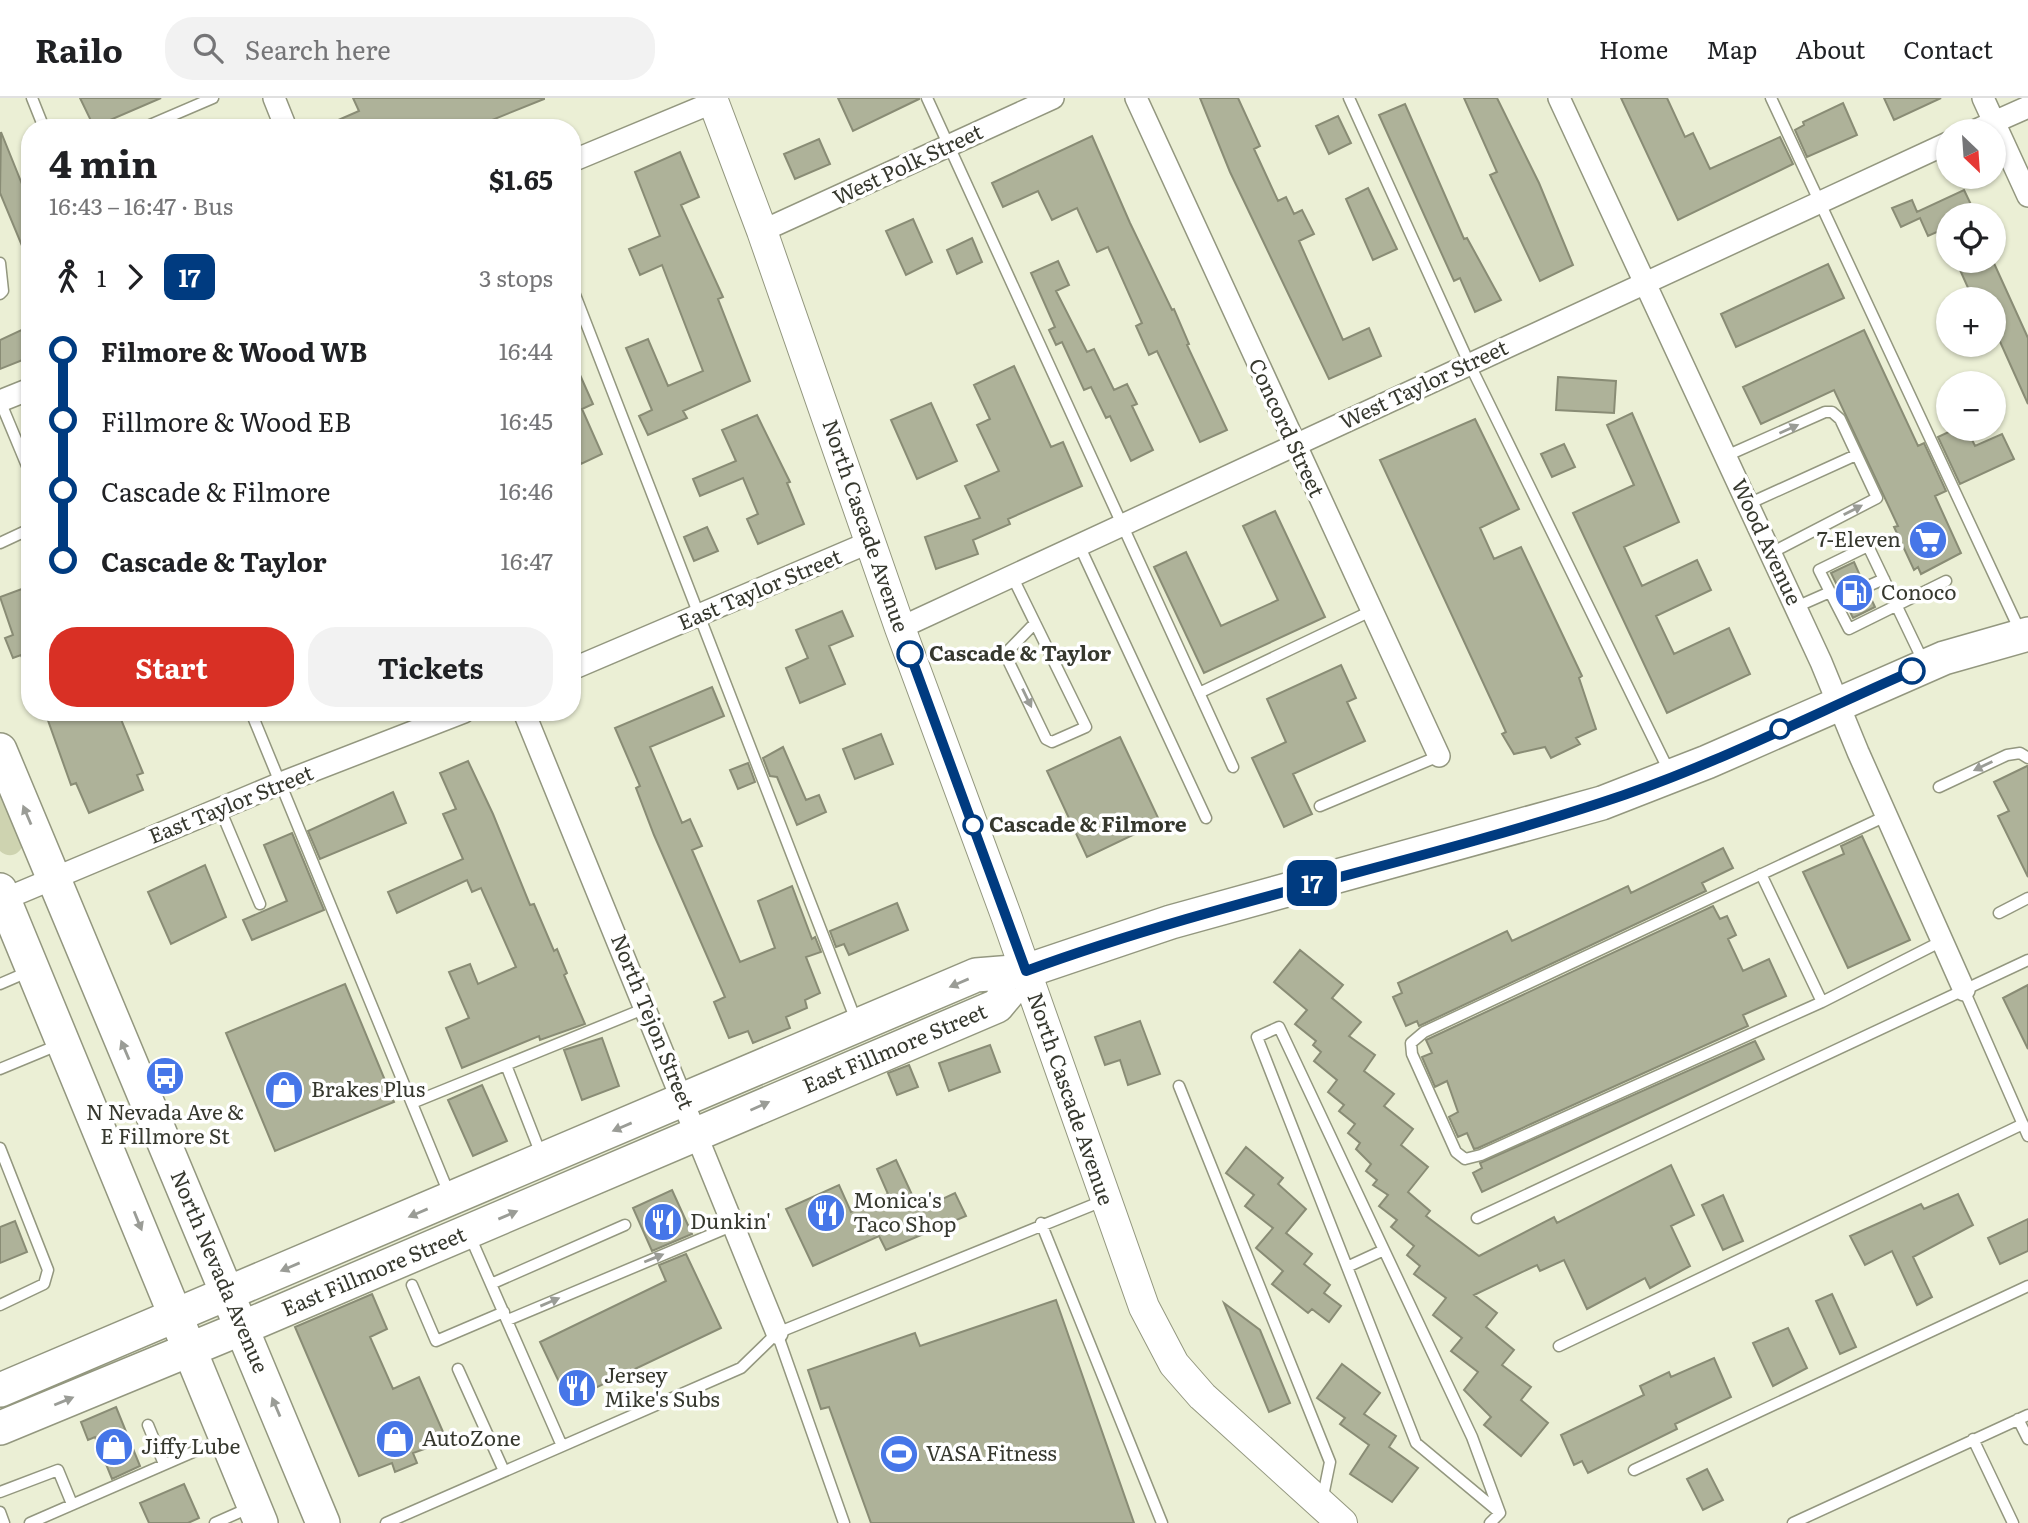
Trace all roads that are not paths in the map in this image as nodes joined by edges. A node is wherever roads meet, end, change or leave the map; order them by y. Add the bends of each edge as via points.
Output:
1 (32, 98) edge
2 (213, 98) edge
3 (274, 98) edge
4 (927, 98) edge
5 (1053, 98) edge
6 (1136, 98) edge
7 (1349, 98) edge
8 (1559, 98) edge
9 (1771, 98) edge
10 (1983, 98) edge
11 (713, 100) edge
12 (2028, 107) edge
13 (40, 119) edge
14 (164, 119) edge
15 (282, 119) edge
16 (1993, 119) edge
17 (2001, 119) edge
18 (949, 146) junction
19 (1936, 148) edge
20 (2006, 148) edge
21 (581, 157) edge
22 (2028, 196) edge
23 (1819, 202) junction
24 (762, 231) junction
25 (0, 263) edge
26 (1645, 281) junction
27 (0, 295) edge
28 (581, 311) edge
29 (1469, 363) junction
30 (21, 393) edge
31 (0, 401) edge
32 (1294, 446) junction
33 (21, 451) edge
34 (1856, 454) junction
35 (1726, 457) junction
36 (1748, 504) junction
37 (1122, 525) junction
38 (21, 533) edge
39 (870, 542) junction
40 (0, 543) edge
41 (1079, 545) junction
42 (1771, 553) junction
43 (1012, 576) junction
44 (1884, 579) junction
45 (1947, 581) dead end
46 (1866, 587) dead end
47 (1836, 597) junction
48 (1898, 606) junction
49 (1796, 607) junction
50 (1371, 611) junction
51 (699, 617) junction
52 (1035, 623) junction
53 (900, 628) junction
54 (2025, 635) edge
55 (581, 665) edge
56 (1925, 665) junction
57 (1199, 693) junction
58 (1838, 703) junction
59 (255, 721) edge
60 (441, 721) edge
61 (528, 721) edge
62 (0, 750) edge
63 (1439, 756) joint
64 (2028, 758) edge
65 (1233, 767) dead end
66 (1672, 777) junction
67 (281, 783) junction
68 (1939, 787) dead end
69 (1321, 806) dead end
70 (220, 809) junction
71 (1886, 816) junction
72 (1206, 818) dead end
73 (1762, 874) junction
74 (53, 878) junction
75 (1, 897) edge
76 (2028, 898) edge
77 (260, 904) dead end
78 (1998, 913) dead end
79 (1942, 940) junction
80 (2028, 960) edge
81 (34, 970) junction
82 (1026, 971) junction
83 (0, 984) edge
84 (1964, 989) junction
85 (1822, 1002) junction
86 (646, 1008) junction
87 (858, 1025) junction
88 (64, 1043) junction
89 (506, 1065) junction
90 (0, 1069) edge
91 (1180, 1086) dead end
92 (684, 1101) junction
93 (412, 1103) junction
94 (2023, 1124) junction
95 (697, 1134) junction
96 (2028, 1136) edge
97 (0, 1148) edge
98 (544, 1160) junction
99 (451, 1199) junction
100 (1105, 1200) junction
101 (1477, 1218) dead end
102 (1041, 1223) junction
103 (625, 1224) dead end
104 (734, 1225) junction
105 (468, 1232) junction
106 (1384, 1250) junction
107 (1347, 1267) junction
108 (491, 1284) junction
109 (412, 1285) dead end
110 (2028, 1286) edge
111 (228, 1293) junction
112 (0, 1305) edge
113 (177, 1314) junction
114 (506, 1316) junction
115 (242, 1328) junction
116 (777, 1333) junction
117 (1559, 1346) dead end
118 (191, 1349) junction
119 (458, 1369) dead end
120 (0, 1390) edge
121 (2023, 1417) edge
122 (148, 1425) dead end
123 (0, 1428) edge
124 (228, 1437) junction
125 (1973, 1439) junction
126 (2028, 1439) edge
127 (562, 1446) junction
128 (164, 1464) junction
129 (1634, 1470) dead end
130 (504, 1471) junction
131 (0, 1492) edge
132 (72, 1504) junction
133 (0, 1513) edge
134 (1332, 1513) edge
135 (1500, 1513) junction
136 (258, 1514) edge
137 (4, 1523) edge
138 (30, 1523) edge
139 (215, 1523) edge
140 (323, 1523) edge
141 (386, 1523) edge
142 (844, 1523) edge
143 (1162, 1523) edge
144 (1490, 1523) edge
145 (1793, 1523) edge
146 (2013, 1523) edge

1 - 13 lane
2 - 14 lane
3 - 15 street
4 - 18 lane
5 - 18 street, West Polk Street
6 - 32 street, Concord Street
7 - 29 lane
8 - 26 street, Wood Avenue
9 - 23 lane
10 - 16 street
11 - 21 street
11 - 24 main road, North Cascade Avenue
12 - 17 street
18 - 24 street, West Polk Street
18 - 37 lane
19 - 23 street, West Taylor Street
20 - 22 street
23 - 26 street, West Taylor Street
23 - 54 lane
24 - 39 main road, North Cascade Avenue
25 - 27 lane
26 - 29 street, West Taylor Street
26 - 35 street, Wood Avenue
28 - 51 lane
29 - 32 street, West Taylor Street
29 - 66 lane
30 - 31 street
31 - 33 lane
32 - 37 street, West Taylor Street
32 - 50 street, Concord Street
35 -> 34 lane via 1825,412 1840,419
34 - 36 lane
42 -> 34 lane via 1877,498
35 - 36 street, Wood Avenue
36 - 42 street, Wood Avenue
37 - 41 street, West Taylor Street
37 - 57 lane
38 - 40 lane
39 - 51 street, East Taylor Street
39 - 53 main road, North Cascade Avenue
41 - 43 street, West Taylor Street
41 - 72 lane
42 - 49 street, Wood Avenue
43 - 52 lane
43 - 53 street, West Taylor Street
44 - 46 lane
44 - 47 lane via 1868,546 1819,570
44 - 48 lane
45 - 48 lane
47 - 48 lane via 1849,629
47 - 49 lane
48 - 56 lane
49 - 58 street, Wood Avenue
50 - 57 lane
50 - 63 street, Concord Street
51 - 55 street, East Taylor Street
51 - 87 lane
52 -> 52 lane via 1005,654 1046,739 1052,742 1086,727
53 - 82 main road, North Cascade Avenue
54 - 56 main road
56 - 58 main road
57 - 65 lane
58 - 66 main road
58 - 71 street, Wood Avenue
59 - 67 lane
60 - 67 street, East Taylor Street
61 - 86 street, North Tejon Street
74 -> 62 main road, North Nevada Avenue
63 - 69 lane
64 -> 68 lane via 2007,754
66 - 82 main road via 1548,819 1171,922
67 - 70 street, East Taylor Street
67 - 93 lane
70 - 74 street, East Taylor Street
70 - 77 lane
71 - 73 lane
71 - 79 street, Wood Avenue
73 - 85 lane
73 - 85 lane via 1424,1032 1411,1043 1456,1152 1465,1159 1481,1154
74 - 75 street, East Taylor Street
111 -> 74 main road, North Nevada Avenue
75 - 81 main road
76 - 78 lane
79 - 84 street, Wood Avenue
79 - 85 lane
80 - 84 lane
81 - 83 lane
81 - 88 main road
82 -> 87 main road, East Fillmore Street via 976,975
95 -> 82 main road, East Fillmore Street via 997,1006
82 - 100 main road, North Cascade Avenue
84 - 94 lane
84 - 101 lane
86 - 89 lane
86 - 92 street, North Tejon Street
87 - 92 main road, East Fillmore Street
88 - 90 lane
88 -> 113 main road
89 - 93 lane
89 - 98 lane
91 - 134 lane via 1330,1462
92 - 95 street, North Tejon Street
92 -> 98 main road, East Fillmore Street
93 - 99 lane
94 - 96 lane
94 - 117 lane
95 - 104 street, North Tejon Street
105 -> 95 main road, East Fillmore Street
97 - 112 lane via 48,1270 44,1284
98 - 99 main road, East Fillmore Street
99 -> 111 main road, East Fillmore Street
100 - 102 lane
100 - 134 main road, North Cascade Avenue via 1144,1307 1174,1364 1202,1396
102 - 116 lane
102 - 143 lane
103 - 108 lane
114 -> 104 lane
104 - 116 street, North Tejon Street
105 - 108 lane
105 - 115 main road, East Fillmore Street
106 - 107 lane
106 - 107 lane via 1279,1027 1257,1037
106 - 135 lane via 1472,1437
107 - 135 lane via 1416,1443
108 - 114 lane
109 - 114 lane via 436,1341
110 - 129 lane
111 - 113 main road, East Fillmore Street
111 - 115 main road, North Nevada Avenue
113 - 118 main road
113 - 120 main road, East Fillmore Street
114 - 127 lane
115 - 118 main road, East Fillmore Street
140 -> 115 main road, North Nevada Avenue
116 - 127 lane via 741,1368
116 - 142 lane
123 -> 118 main road, East Fillmore Street
118 - 124 main road
119 - 130 lane
121 - 125 lane
121 - 126 lane
122 - 128 lane
124 - 128 lane
124 - 136 main road
125 - 145 lane
125 - 146 lane
127 - 130 lane
128 - 132 lane
130 - 141 lane
131 - 132 lane via 58,1471
132 - 138 lane
133 - 137 lane
135 - 144 lane
136 - 139 lane

